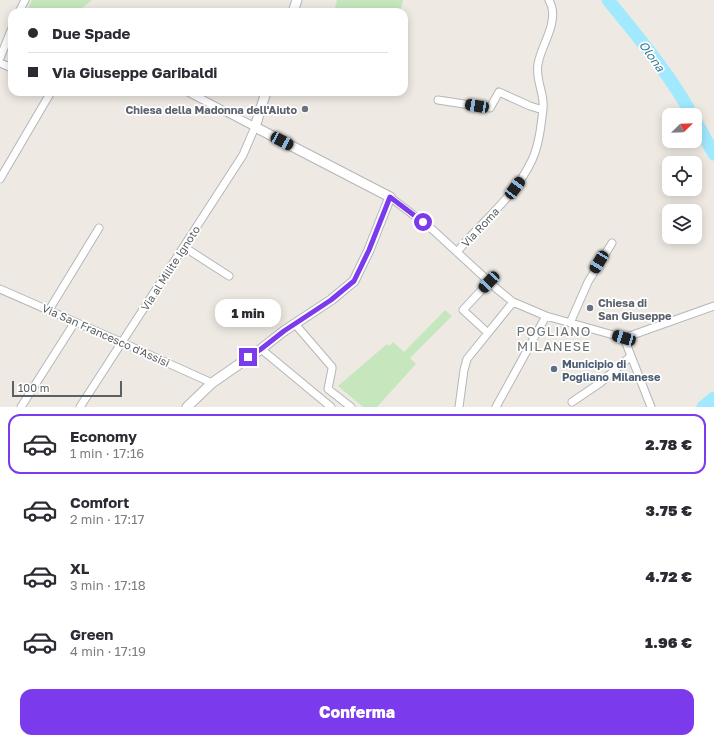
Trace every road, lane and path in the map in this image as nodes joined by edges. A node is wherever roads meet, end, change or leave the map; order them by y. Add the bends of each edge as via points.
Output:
1 (549, 0) edge
2 (8, 38) edge
3 (0, 58) edge
4 (49, 96) edge
5 (196, 96) edge
6 (265, 96) edge
7 (438, 100) dead end
8 (543, 110) junction
9 (254, 127) junction
10 (0, 179) edge
11 (390, 197) junction
12 (99, 228) dead end
13 (612, 243) dead end
14 (184, 247) junction
15 (457, 252) junction
16 (229, 276) dead end
17 (489, 282) junction
18 (0, 289) edge
19 (513, 302) junction
20 (714, 306) edge
21 (49, 310) junction
22 (546, 316) junction
23 (75, 322) junction
24 (570, 323) junction
25 (295, 324) junction
26 (488, 333) junction
27 (624, 338) junction
28 (121, 342) junction
29 (261, 349) junction
30 (631, 356) junction
31 (212, 383) junction
32 (572, 402) dead end
33 (22, 407) edge
34 (80, 407) edge
35 (188, 407) edge
36 (331, 407) edge
37 (351, 407) edge
38 (459, 407) edge
39 (496, 407) edge
40 (650, 407) edge

1 - 8 street, Via Roma via 552,20 540,53 538,67
2 - 3 street
4 - 10 street
5 - 9 street
6 - 9 street
7 - 8 street via 490,108 499,92
8 - 15 street, Via Roma via 533,159 522,178
9 - 11 street
9 - 14 street, Via al Milite Ignoto via 244,155
11 - 15 street via 434,230
11 - 25 street via 354,281
12 - 21 street
13 - 24 street via 588,282
14 - 16 street
14 - 28 street, Via al Milite Ignoto
15 - 17 street
17 - 19 street
17 - 26 street via 463,310
18 - 21 street, Via San Francesco d'Assisi
19 - 22 street
19 - 26 street
20 - 27 street
21 - 23 street, Via San Francesco d'Assisi
22 - 24 street
22 - 39 street
23 - 28 street, Via San Francesco d'Assisi
23 - 33 street
24 - 27 street
25 - 29 street
25 - 37 street via 332,367 328,389
26 - 38 street via 468,359
27 - 30 street
28 - 31 street, Via San Francesco d'Assisi
28 - 34 street, Via al Milite Ignoto
29 - 31 street
29 - 36 street
30 - 32 street via 600,383
30 - 40 street
31 - 35 street

